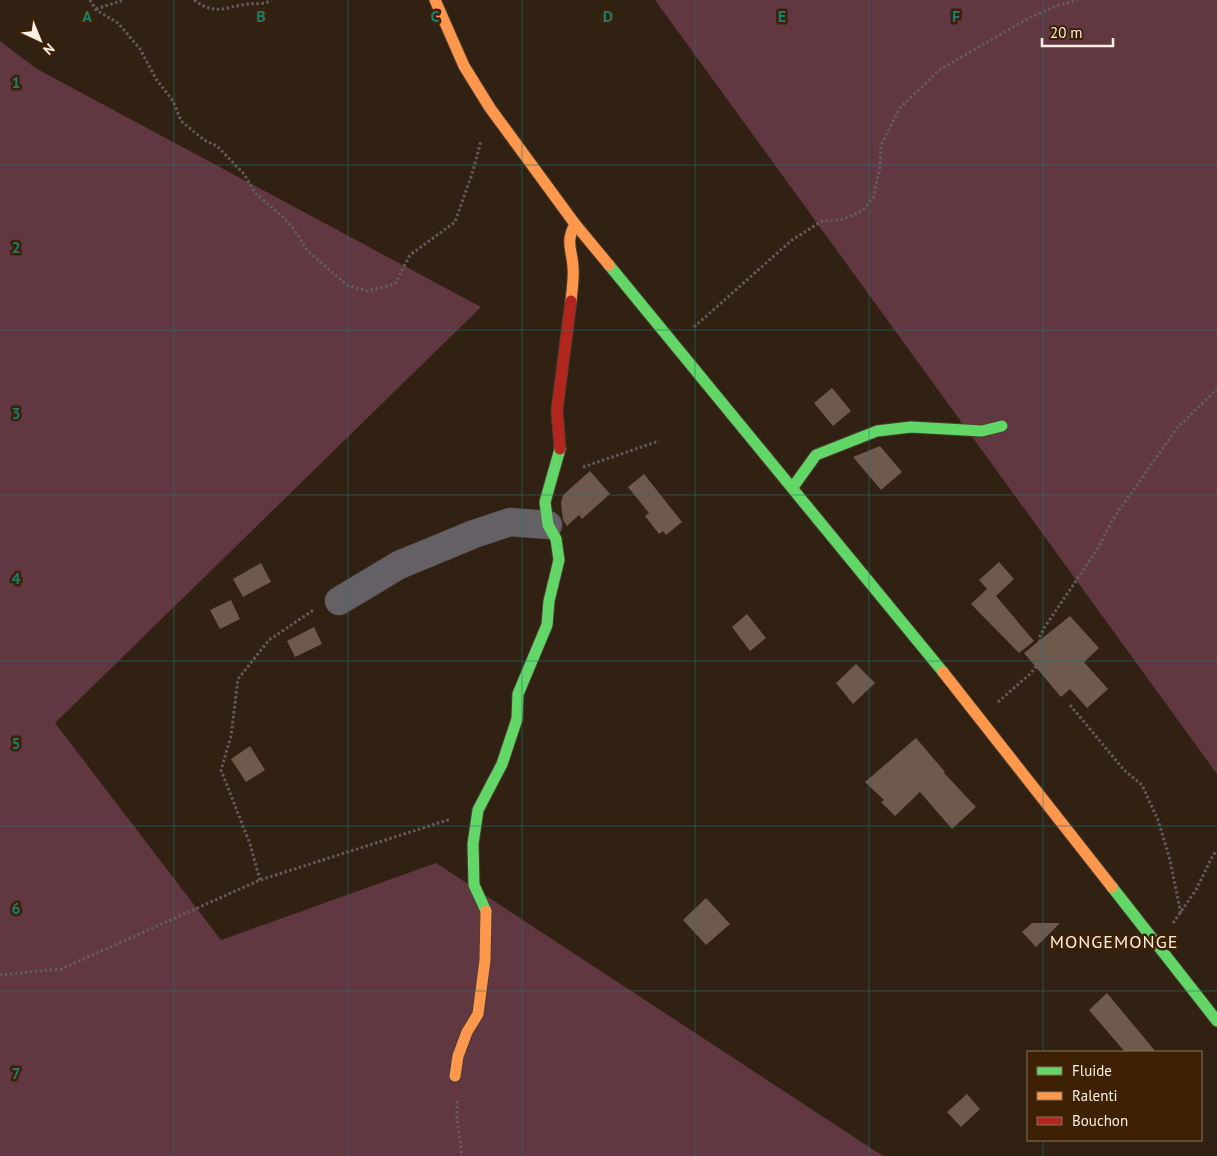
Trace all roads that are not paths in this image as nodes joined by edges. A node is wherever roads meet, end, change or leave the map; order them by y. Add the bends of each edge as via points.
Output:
1 (435, 0) edge
2 (575, 224) junction
3 (1002, 426) dead end
4 (793, 487) junction
5 (548, 526) junction
6 (339, 601) road end
7 (1217, 1021) edge
8 (455, 1076) road end

1 - 2 main road via 464,66 490,108
2 - 4 main road
2 - 5 main road via 569,235 573,266 571,299 556,410 560,451 545,502
3 - 4 main road via 982,431 911,427 877,430 816,455
4 - 7 main road via 901,618
5 - 6 street via 510,522 474,534 399,565
5 - 8 main road via 556,539 559,560 547,625 518,694 517,720 502,764 478,810 473,844 474,884 487,913 485,960 478,1014 458,1056

